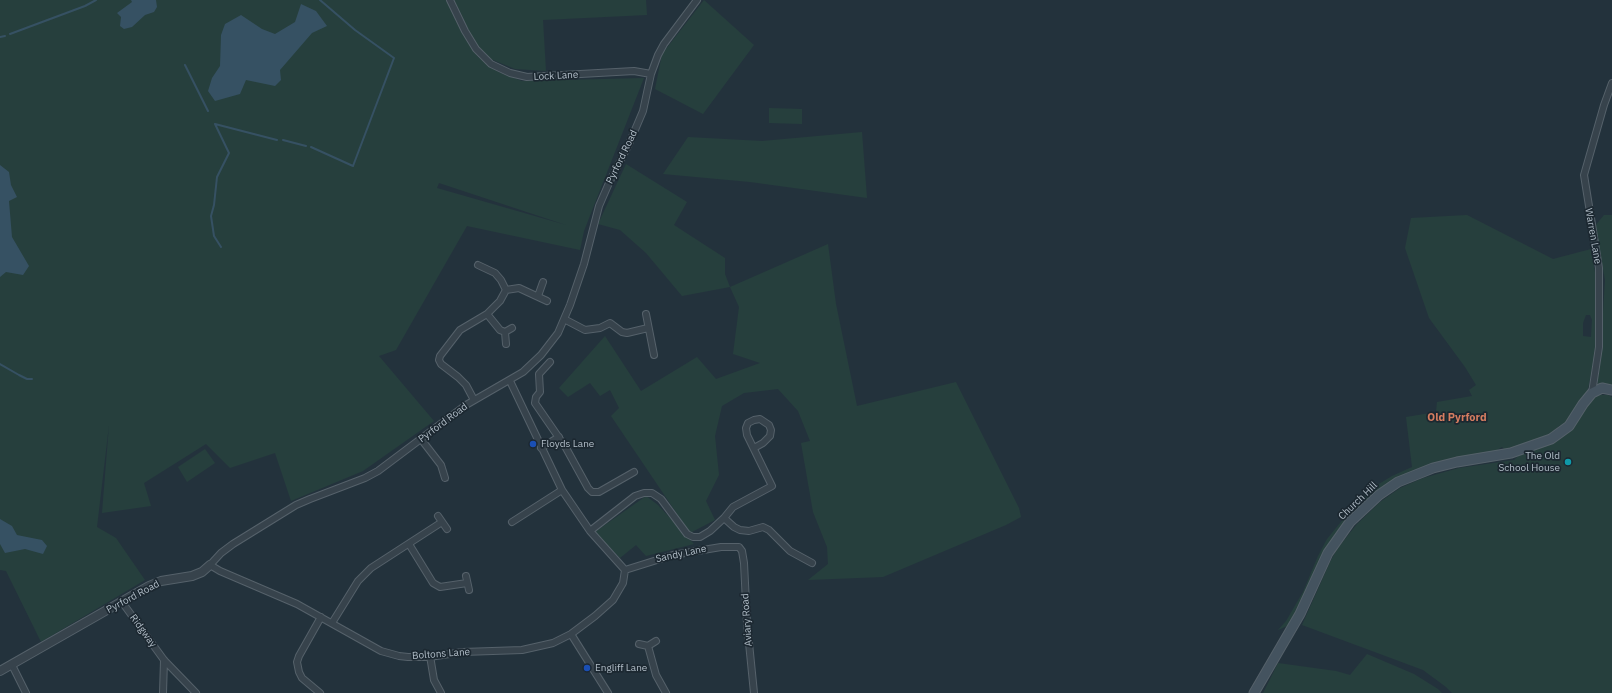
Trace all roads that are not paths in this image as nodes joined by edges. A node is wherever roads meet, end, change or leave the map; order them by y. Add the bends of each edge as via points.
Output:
1 (450, 0) edge
2 (697, 0) edge
3 (651, 74) junction
4 (1612, 83) edge
5 (483, 265) dead end
6 (543, 282) dead end
7 (506, 290) junction
8 (538, 296) junction
9 (547, 301) dead end
10 (487, 314) junction
11 (646, 314) dead end
12 (564, 319) junction
13 (512, 328) dead end
14 (648, 328) junction
15 (505, 332) junction
16 (506, 344) dead end
17 (654, 356) dead end
18 (550, 362) dead end
19 (510, 381) junction
20 (1612, 390) edge
21 (1592, 393) junction
22 (474, 400) junction
23 (559, 437) junction
24 (422, 439) junction
25 (541, 448) junction
26 (754, 448) junction
27 (634, 472) dead end
28 (445, 478) dead end
29 (562, 490) junction
30 (438, 516) dead end
31 (724, 518) junction
32 (442, 522) junction
33 (512, 522) dead end
34 (447, 529) dead end
35 (590, 531) junction
36 (409, 544) junction
37 (739, 547) joint
38 (812, 563) dead end
39 (210, 565) junction
40 (625, 570) junction
41 (466, 576) dead end
42 (467, 583) junction
43 (469, 590) dead end
44 (122, 602) junction
45 (321, 617) junction
46 (332, 623) junction
47 (571, 634) junction
48 (656, 640) dead end
49 (639, 644) dead end
50 (648, 646) junction
51 (430, 656) junction
52 (164, 660) junction
53 (12, 665) junction
54 (0, 672) edge
55 (26, 693) edge
56 (163, 693) edge
57 (196, 693) edge
58 (320, 693) edge
59 (441, 693) edge
60 (608, 693) edge
61 (666, 693) edge
62 (754, 693) edge
63 (1254, 693) edge

1 - 3 street, Lock Lane via 476,50 491,64 510,73 527,78 634,71
2 - 3 street, Pyrford Road via 664,44
3 - 12 street, Pyrford Road via 638,124 599,206 584,264
4 - 21 street, Warren Lane via 1584,175 1599,268 1599,346
5 - 7 street via 495,273
6 - 8 street
7 - 8 street via 519,288
7 - 10 street via 500,301
8 - 9 street
10 - 15 street via 500,330
10 - 22 street via 460,330 439,360 466,385
11 - 14 street
12 - 14 street via 585,330 600,328 610,323 627,334
12 - 19 street, Pyrford Road via 553,341 541,356
13 - 15 street
14 - 17 street
15 - 16 street
18 - 23 street via 539,374 540,392 535,401
19 - 22 street, Pyrford Road
19 - 25 street
20 - 21 main road via 1602,388
21 - 63 main road, Church Hill via 1569,426 1551,439 1511,453 1434,468 1398,482 1379,495 1350,522 1328,553 1300,614
22 - 24 street, Pyrford Road
23 - 25 street
23 - 27 street via 592,492 599,492
24 - 28 street via 441,465
24 - 39 street, Pyrford Road via 365,478 284,512 233,544
25 - 29 street
26 - 26 street via 770,436 769,425 760,419 754,420 746,428
26 - 31 street via 772,486 733,507
29 - 33 street
29 - 35 street
30 - 32 street
31 - 35 street via 710,531 700,537 693,537 687,534 661,499 652,493 644,493 635,496
31 - 38 street via 740,530 749,531 763,527 769,530 790,551
32 - 34 street
32 - 36 street
35 - 40 street
36 - 42 street via 433,584 440,587
36 - 46 street via 371,568 358,581
37 - 40 street, Sandy Lane via 721,546 672,555
37 - 62 street, Aviary Road via 744,563
39 - 44 street, Pyrford Road via 192,576 161,581
39 - 45 street, Boltons Lane
40 - 47 street, Boltons Lane via 623,583 612,600
41 - 42 street
42 - 43 street
44 - 52 street, Ridgway
44 - 53 street, Pyrford Road
45 - 46 street, Boltons Lane
45 - 58 street via 297,662 302,678
46 - 51 street, Boltons Lane via 380,651 408,657
47 - 51 street, Boltons Lane via 536,648
47 - 60 street
48 - 50 street
49 - 50 street
50 - 61 street via 656,675
51 - 59 street via 434,680
52 - 56 street
52 - 57 street, Ridgway
53 - 54 street, Pyrford Road
53 - 55 street

